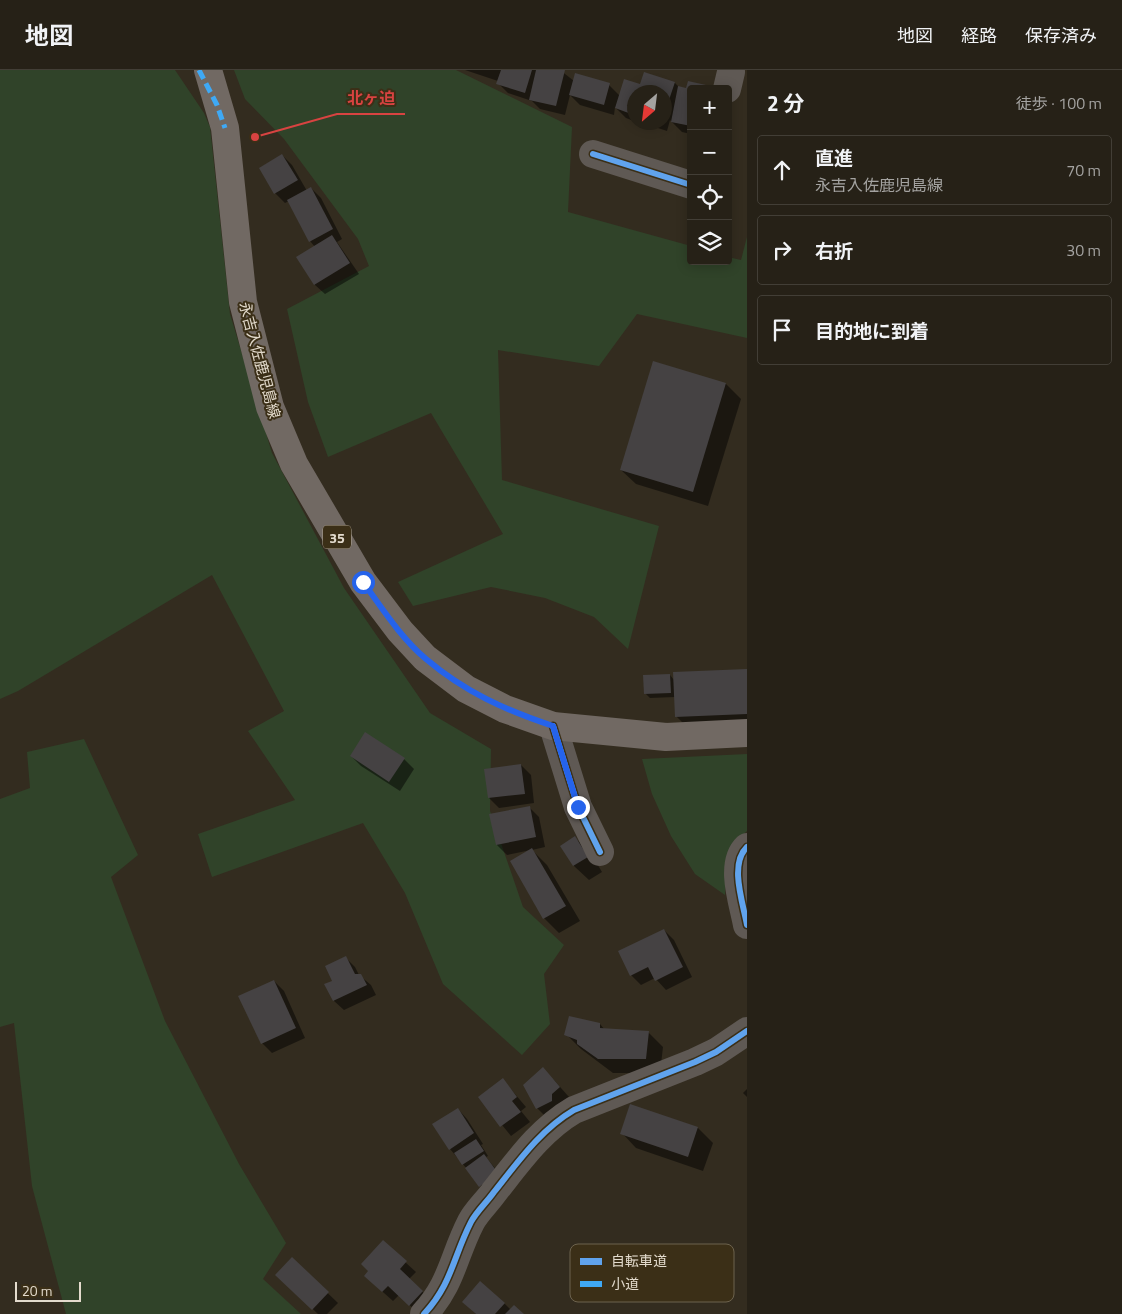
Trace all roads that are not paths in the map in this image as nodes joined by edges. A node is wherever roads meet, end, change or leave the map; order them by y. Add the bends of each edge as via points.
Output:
1 (208, 70) edge
2 (593, 154) dead end
3 (687, 184) edge
4 (553, 726) junction
5 (747, 733) edge
6 (747, 847) edge
7 (600, 852) dead end
8 (747, 925) edge
9 (747, 1031) edge
10 (424, 1314) edge

1 - 4 main road, 永吉入佐鹿児島線 / 35 via 225,128 243,302 270,407 294,464 363,582 424,658 466,689 505,709
2 - 3 street
4 - 5 main road, 永吉入佐鹿児島線 / 35 via 666,737
4 - 7 street via 578,807
6 - 8 street via 742,851 738,869
9 - 10 street via 716,1052 574,1110 555,1121 532,1144 471,1221 449,1278

